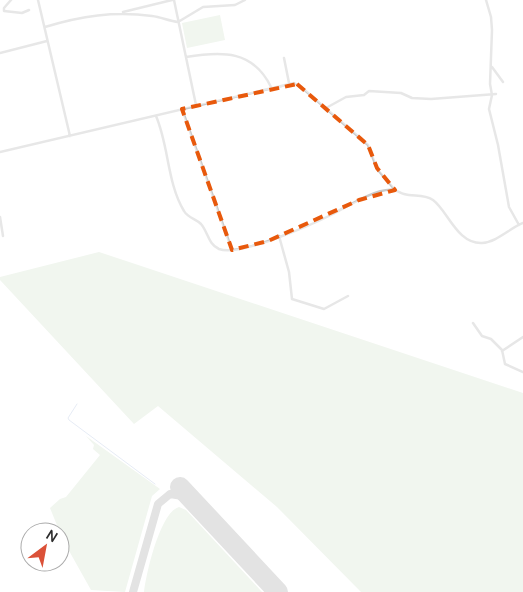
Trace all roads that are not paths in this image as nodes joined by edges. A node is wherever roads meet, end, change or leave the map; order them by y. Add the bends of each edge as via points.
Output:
1 (11, 0) edge
2 (38, 0) edge
3 (173, 0) edge
4 (245, 0) edge
5 (486, 0) edge
6 (1, 10) edge
7 (29, 10) dead end
8 (121, 13) junction
9 (178, 22) junction
10 (45, 27) junction
11 (47, 41) junction
12 (0, 54) edge
13 (186, 57) junction
14 (284, 58) dead end
15 (492, 66) junction
16 (503, 82) dead end
17 (289, 84) junction
18 (271, 87) junction
19 (494, 93) junction
20 (196, 105) junction
21 (326, 108) junction
22 (182, 109) junction
23 (156, 116) junction
24 (70, 136) junction
25 (0, 152) edge
26 (394, 190) junction
27 (0, 217) edge
28 (523, 223) edge
29 (519, 225) junction
30 (3, 236) dead end
31 (279, 236) junction
32 (232, 250) junction
33 (348, 296) dead end
34 (473, 323) dead end
35 (523, 337) edge
36 (502, 351) junction
37 (523, 372) edge

1 - 6 street
2 - 10 street
3 - 8 street
3 - 9 street
4 - 9 street via 235,6 201,8
5 - 15 street via 491,17
6 - 7 street via 20,13
8 - 9 street
8 - 10 street via 88,16
9 - 13 street
10 - 11 street
11 - 12 street
11 - 24 street
13 - 18 street via 221,53 236,55 264,75
13 - 20 street
14 - 17 street
15 - 16 street
15 - 19 street via 490,84
17 - 18 street
17 - 21 street via 300,86
18 - 20 street
19 - 21 street via 431,100 401,93 369,91 364,95 346,97
19 - 29 street via 489,110 509,206
20 - 22 street
21 - 26 street via 368,145 378,169
22 - 23 street
22 - 32 street
23 - 24 street
23 - 32 street via 174,185 185,213 201,224 215,246
24 - 25 street
26 - 29 street via 427,196 456,230 477,242 487,242
26 - 31 street via 359,200
27 - 30 street
28 - 29 street
31 - 32 street
31 - 33 street via 289,272 292,299 324,309
34 - 36 street via 482,336 491,339
35 - 36 street
36 - 37 street via 505,364

